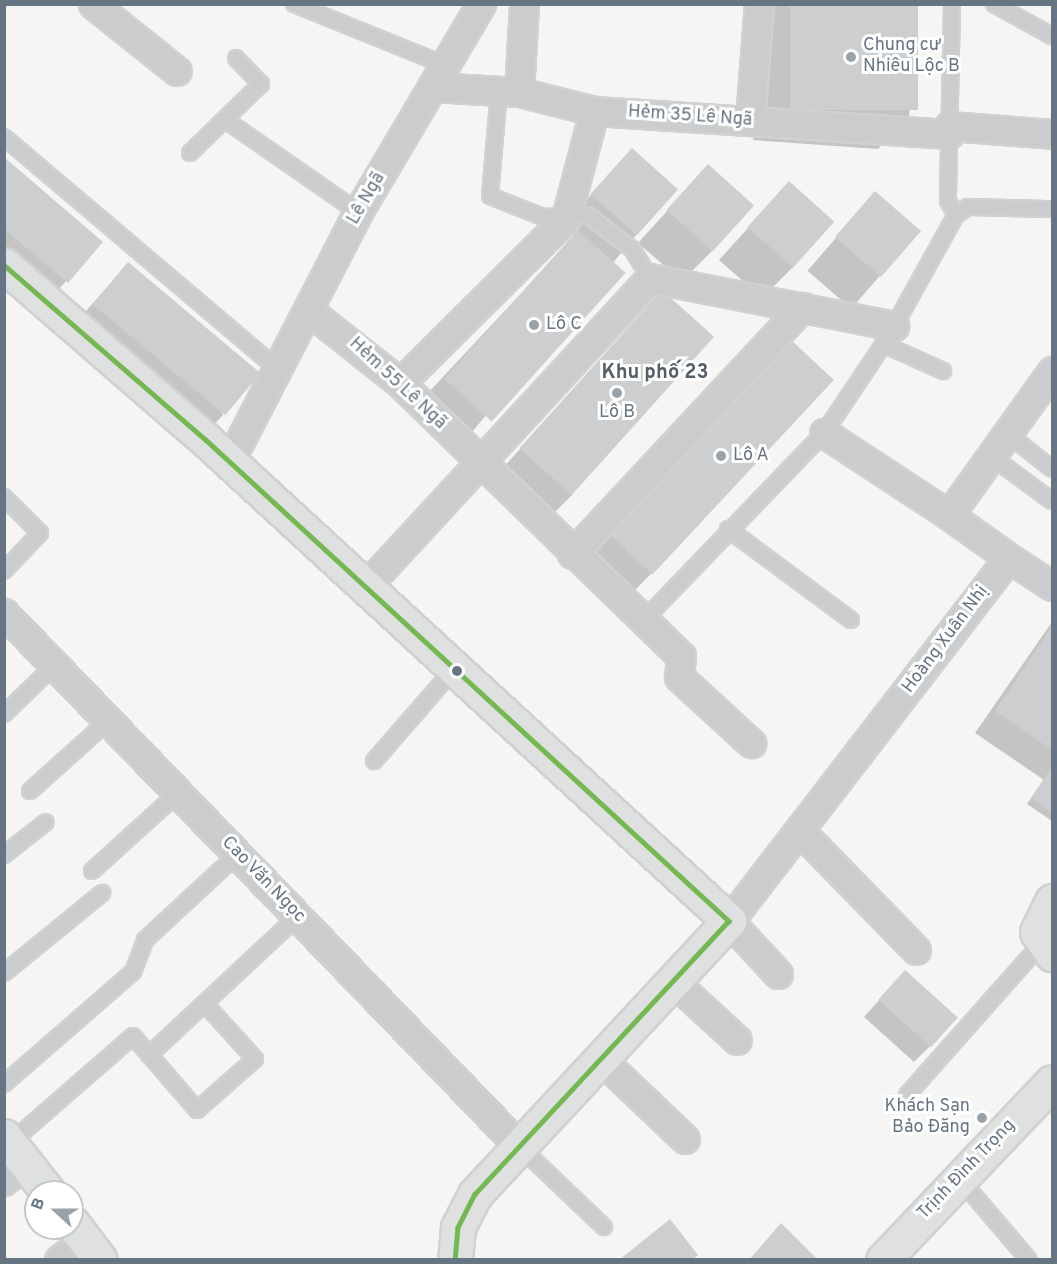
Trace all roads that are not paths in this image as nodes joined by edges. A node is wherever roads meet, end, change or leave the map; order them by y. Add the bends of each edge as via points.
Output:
1 (93, 4) edge
2 (294, 4) edge
3 (481, 4) edge
4 (525, 4) edge
5 (759, 4) edge
6 (952, 4) edge
7 (994, 4) edge
8 (1053, 36) edge
9 (236, 58) dead end
10 (177, 71) dead end
11 (439, 76) junction
12 (509, 91) junction
13 (594, 111) junction
14 (750, 120) junction
15 (227, 121) junction
16 (949, 130) junction
17 (1053, 134) edge
18 (4, 137) edge
19 (190, 153) dead end
20 (1049, 209) dead end
21 (358, 212) junction
22 (956, 215) junction
23 (566, 218) junction
24 (4, 265) edge
25 (650, 278) junction
26 (802, 307) junction
27 (308, 310) junction
28 (889, 335) junction
29 (278, 369) junction
30 (943, 371) dead end
31 (1053, 371) edge
32 (400, 383) junction
33 (824, 433) junction
34 (1008, 434) junction
35 (992, 457) junction
36 (229, 462) junction
37 (481, 465) junction
38 (1051, 466) edge
39 (4, 498) edge
40 (1053, 501) edge
41 (949, 515) junction
42 (728, 529) junction
43 (572, 554) junction
44 (1009, 558) junction
45 (4, 571) edge
46 (1053, 586) edge
47 (365, 587) junction
48 (4, 613) edge
49 (851, 621) dead end
50 (641, 623) junction
51 (56, 664) junction
52 (454, 669) junction
53 (4, 714) edge
54 (109, 720) junction
55 (751, 743) dead end
56 (374, 761) dead end
57 (30, 791) dead end
58 (179, 792) junction
59 (46, 822) dead end
60 (800, 831) junction
61 (238, 854) junction
62 (4, 855) edge
63 (92, 871) dead end
64 (102, 893) dead end
65 (1053, 901) edge
66 (298, 916) junction
67 (729, 921) junction
68 (1047, 949) edge
69 (916, 950) dead end
70 (4, 973) edge
71 (778, 974) dead end
72 (675, 982) junction
73 (206, 1005) junction
74 (737, 1040) dead end
75 (149, 1055) junction
76 (603, 1061) junction
77 (1053, 1082) edge
78 (4, 1084) edge
79 (907, 1095) dead end
80 (685, 1139) dead end
81 (520, 1147) junction
82 (7, 1161) edge
83 (959, 1178) junction
84 (32, 1180) edge
85 (24, 1190) edge
86 (604, 1227) dead end
87 (65, 1245) edge
88 (100, 1260) edge
89 (455, 1260) edge
90 (883, 1260) edge
91 (1029, 1260) edge

1 - 10 street
2 - 11 lane
3 - 11 street, Lê Ngã
4 - 12 street
5 - 14 street
6 - 16 lane
7 - 8 lane
9 - 15 lane via 261,84
11 - 12 street, Hẻm 35 Lê Ngã
11 - 21 street, Lê Ngã
12 - 13 street, Hẻm 35 Lê Ngã
12 - 23 lane via 490,196 498,204
13 - 14 street, Hẻm 35 Lê Ngã
13 - 23 street
14 - 16 street, Hẻm 35 Lê Ngã
15 - 19 lane
15 - 21 lane
16 - 17 street, Hẻm 35 Lê Ngã
16 - 22 lane via 948,201
18 - 29 lane
20 - 22 lane via 968,207
21 - 27 street, Lê Ngã
22 - 28 lane
23 - 25 lane via 577,214 596,221 632,249
23 - 32 street
24 - 36 street
25 - 26 street
25 - 37 street
26 - 28 street
26 - 43 street
27 - 29 street, Lê Ngã
27 - 32 street, Hẻm 55 Lê Ngã
28 - 30 lane
28 - 33 lane
29 - 36 street, Lê Ngã
31 - 34 street
32 - 37 street, Hẻm 55 Lê Ngã
33 - 41 street
33 - 42 lane
34 - 35 street
34 - 38 lane
35 - 40 lane
35 - 41 street
36 - 47 street
37 - 43 street, Hẻm 55 Lê Ngã
37 - 47 street
39 - 45 lane via 40,533
41 - 44 street
42 - 49 lane
42 - 50 lane
43 - 50 street, Hẻm 55 Lê Ngã
44 - 46 street
44 - 60 street, Hoàng Xuân Nhị
47 - 52 street
48 - 51 street, Cao Văn Ngọc
50 - 55 street, Hẻm 55 Lê Ngã via 681,656 679,677
51 - 53 lane
51 - 54 street, Cao Văn Ngọc
52 - 56 lane
52 - 67 street
54 - 57 lane
54 - 58 street, Cao Văn Ngọc
58 - 61 street, Cao Văn Ngọc
58 - 63 lane
59 - 62 lane
60 - 67 street, Hoàng Xuân Nhị
60 - 69 street
61 - 66 street, Cao Văn Ngọc
61 - 78 lane via 145,940 133,972
64 - 70 lane
65 - 68 street via 1039,921
66 - 73 lane
66 - 81 street, Cao Văn Ngọc
67 - 71 street
67 - 72 street
68 - 79 lane
72 - 74 street
72 - 76 street
73 - 75 lane
73 - 75 lane via 255,1059 197,1110
75 - 82 lane via 133,1036
76 - 80 street
76 - 81 street
77 - 83 street, Trịnh Đình Trọng
81 - 86 lane
81 - 89 street via 465,1210
82 - 84 street
82 - 85 street
83 - 90 street, Trịnh Đình Trọng
83 - 91 lane
87 - 88 street

